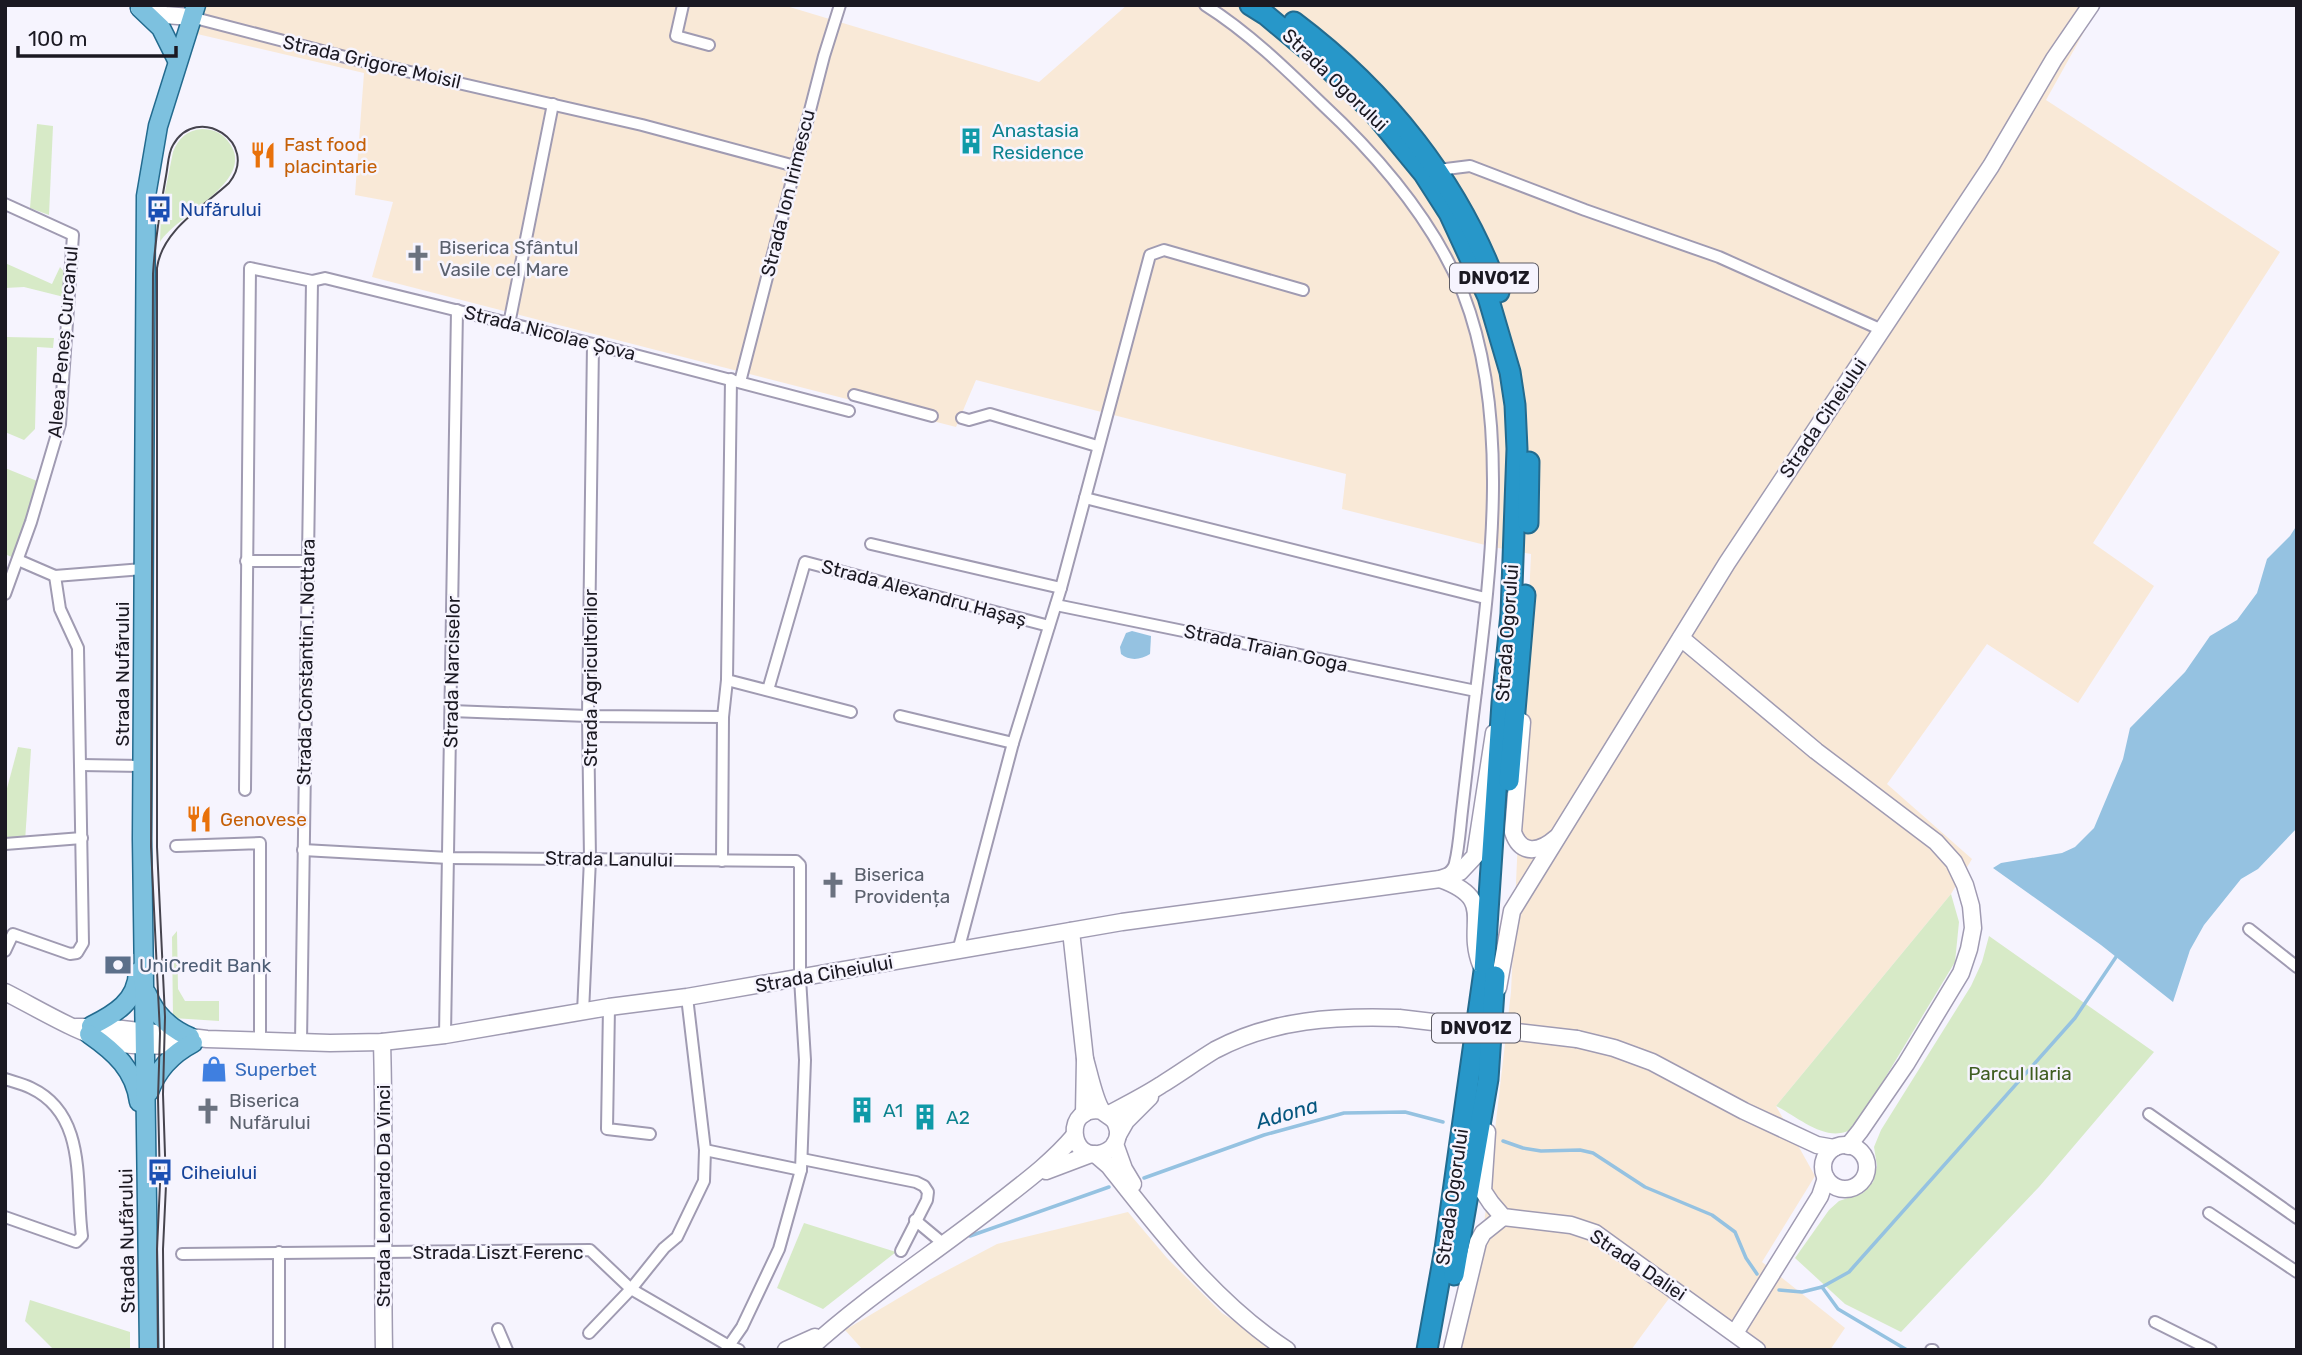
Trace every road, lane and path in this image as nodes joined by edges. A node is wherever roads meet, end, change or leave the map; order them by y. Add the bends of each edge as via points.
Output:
1 (172, 5) edge
2 (683, 5) edge
3 (840, 5) edge
4 (1205, 5) edge
5 (1251, 5) edge
6 (1270, 5) edge
7 (2091, 5) edge
8 (136, 7) edge
9 (193, 11) edge
10 (709, 45) dead end
11 (177, 60) junction
12 (553, 104) junction
13 (794, 166) junction
14 (1438, 170) junction
15 (5, 204) edge
16 (312, 281) junction
17 (1303, 290) dead end
18 (457, 310) junction
19 (509, 324) junction
20 (1882, 330) junction
21 (593, 344) junction
22 (735, 381) junction
23 (854, 395) dead end
24 (849, 411) dead end
25 (932, 416) dead end
26 (962, 418) dead end
27 (1097, 446) junction
28 (1085, 498) junction
29 (871, 544) dead end
30 (18, 559) junction
31 (246, 561) junction
32 (308, 561) junction
33 (143, 569) junction
34 (55, 576) junction
35 (1060, 588) junction
36 (5, 594) edge
37 (1485, 598) junction
38 (1056, 605) junction
39 (1049, 626) junction
40 (1681, 638) junction
41 (727, 680) junction
42 (1519, 687) junction
43 (768, 690) junction
44 (1476, 691) junction
45 (1502, 703) junction
46 (451, 711) junction
47 (851, 712) dead end
48 (588, 716) junction
49 (900, 716) dead end
50 (723, 717) junction
51 (1013, 743) junction
52 (81, 765) junction
53 (142, 766) junction
54 (245, 790) dead end
55 (1560, 834) junction
56 (82, 838) junction
57 (5, 844) edge
58 (176, 846) dead end
59 (303, 850) junction
60 (449, 858) junction
61 (590, 859) junction
62 (722, 861) junction
63 (1440, 878) junction
64 (2249, 929) dead end
65 (1071, 931) junction
66 (144, 941) junction
67 (5, 951) edge
68 (958, 951) junction
69 (2297, 967) edge
70 (1484, 971) junction
71 (800, 978) junction
72 (144, 986) junction
73 (5, 992) edge
74 (687, 997) junction
75 (608, 1007) junction
76 (583, 1012) junction
77 (1492, 1018) junction
78 (86, 1029) junction
79 (445, 1035) junction
80 (145, 1039) junction
81 (196, 1040) junction
82 (260, 1040) junction
83 (302, 1042) junction
84 (382, 1042) junction
85 (1085, 1059) junction
86 (1906, 1064) junction
87 (5, 1079) edge
88 (1488, 1079) junction
89 (1161, 1085) junction
90 (146, 1098) junction
91 (1744, 1111) junction
92 (1106, 1113) junction
93 (1084, 1114) junction
94 (2150, 1114) dead end
95 (146, 1125) junction
96 (650, 1134) dead end
97 (1074, 1136) junction
98 (1116, 1140) junction
99 (1841, 1147) junction
100 (705, 1150) junction
101 (1093, 1154) junction
102 (1864, 1158) junction
103 (801, 1165) junction
104 (1824, 1172) junction
105 (1028, 1179) junction
106 (1844, 1189) junction
107 (1147, 1211) junction
108 (2208, 1213) dead end
109 (5, 1217) edge
110 (1503, 1217) junction
111 (2297, 1218) edge
112 (915, 1220) junction
113 (945, 1245) junction
114 (1445, 1249) junction
115 (901, 1251) dead end
116 (279, 1252) junction
117 (382, 1252) junction
118 (1787, 1252) junction
119 (181, 1254) dead end
120 (2297, 1272) edge
121 (631, 1289) junction
122 (2155, 1322) dead end
123 (498, 1329) dead end
124 (827, 1332) junction
125 (589, 1333) dead end
126 (1735, 1333) junction
127 (732, 1349) edge
128 (149, 1350) edge
129 (279, 1350) edge
130 (384, 1350) edge
131 (508, 1350) edge
132 (786, 1350) edge
133 (807, 1350) edge
134 (1287, 1350) edge
135 (1421, 1350) edge
136 (1427, 1350) edge
137 (1440, 1350) edge
138 (1452, 1350) edge
139 (1757, 1350) edge
140 (2211, 1350) edge

1 - 9 street
2 - 10 street via 676,36
3 - 13 street, Strada Ion Irimescu
4 - 37 street via 1339,119 1409,198 1435,237 1463,295 1483,371 1493,466
5 - 45 highway, Strada Ogorului / DNVO1Z via 1321,61 1399,143 1449,213 1488,297 1510,372 1517,449 1511,614
6 - 14 highway, Strada Ogorului / DNVO1Z via 1352,71
7 - 20 street, Strada Ciheiului
8 - 9 street via 165,15
8 - 11 main road via 161,29
9 - 11 main road, Strada Nufărului
9 - 12 street, Strada Grigore Moisil via 349,58
11 - 33 main road, Strada Nufărului via 158,126 146,196
12 - 13 street, Strada Grigore Moisil
12 - 19 street
13 - 22 street, Strada Ion Irimescu
14 - 20 street via 1470,166 1720,257
14 - 42 highway, Strada Ogorului / DNVO1Z via 1488,262 1515,341 1524,386 1530,488
15 - 30 street, Aleea Peneș Curcanul via 73,235 60,424
16 - 18 street, Strada Nicolae Șova via 325,278
16 - 31 street, Strada Nicolae Șova via 250,268
16 - 32 street, Strada Constantin I. Nottara
17 - 27 street via 1164,250 1150,256
18 - 19 street, Strada Nicolae Șova
18 - 46 street, Strada Narciselor
19 - 21 street, Strada Nicolae Șova
20 - 40 street, Strada Ciheiului
21 - 22 street, Strada Nicolae Șova
21 - 48 street, Strada Agricultorilor
22 - 24 street, Strada Nicolae Șova
22 - 41 street
23 - 25 street
26 - 27 street via 990,414
27 - 28 street
28 - 35 street
28 - 37 street
29 - 35 street
30 - 34 street
30 - 36 street, Aleea Peneș Curcanul
31 - 32 street
31 - 54 street
32 - 59 street, Strada Constantin I. Nottara
33 - 34 street
33 - 53 main road, Strada Nufărului
34 - 52 street via 60,610 78,648
35 - 38 street
37 - 44 street
38 - 39 street
38 - 44 street, Strada Traian Goga
39 - 43 street, Strada Alexandru Hașaș via 805,562
39 - 51 street
40 - 55 street, Strada Ciheiului
40 - 86 street via 1816,751 1936,842 1954,862 1971,906 1969,949 1961,973
41 - 43 street
41 - 50 street
42 - 55 street, Strada Ciheiului via 1522,743 1513,832 1529,850 1546,846
42 - 77 highway, Strada Ogorului / DNVO1Z
43 - 47 street
44 - 63 street via 1455,865
45 - 63 street, Strada Ciheiului via 1490,747 1475,856 1460,872
45 - 70 highway, Strada Ogorului / DNVO1Z
46 - 48 street
46 - 60 street, Strada Narciselor
48 - 50 street
48 - 61 street, Strada Agricultorilor
49 - 51 street
50 - 62 street
51 - 68 street
52 - 53 street
52 - 56 street
53 - 66 main road, Strada Nufărului
55 - 77 street, Strada Ciheiului via 1512,911
56 - 57 street
56 - 67 street via 80,951 70,954 13,934
58 - 82 street via 260,843
59 - 60 street, Strada Lanului
59 - 83 street, Strada Constantin I. Nottara
60 - 61 street, Strada Lanului
60 - 79 street, Strada Narciselor
61 - 62 street, Strada Lanului
61 - 76 street, Strada Agricultorilor
62 - 71 street, Strada Lanului via 796,861 800,865
63 - 65 street, Strada Ciheiului
63 - 70 street via 1462,888 1474,900 1476,947
64 - 69 street
65 - 68 street, Strada Ciheiului
65 - 85 street
66 - 72 main road, Strada Nufărului
66 - 78 main road via 135,991 118,1010
68 - 71 street, Strada Ciheiului
70 - 114 highway, Strada Ogorului / DNVO1Z
71 - 74 street, Strada Ciheiului
71 - 103 street via 804,1060
72 - 80 main road, Strada Nufărului
72 - 81 main road via 160,1017
73 - 78 street, Strada Ciheiului
74 - 75 street, Strada Ciheiului
74 - 100 street
75 - 76 street, Strada Ciheiului
75 - 96 street via 607,1129
76 - 79 street, Strada Ciheiului
77 - 88 highway, Strada Ogorului / DNVO1Z
78 - 80 street, Strada Ciheiului
78 - 95 main road via 129,1070
79 - 84 street, Strada Ciheiului
80 - 81 street, Strada Ciheiului
80 - 90 main road, Strada Nufărului
81 - 82 street, Strada Ciheiului
81 - 90 main road via 164,1065
82 - 83 street, Strada Ciheiului
83 - 84 street, Strada Ciheiului
84 - 117 street, Strada Leonardo Da Vinci
85 - 92 street
85 - 93 street
86 - 99 street via 1860,1131
86 - 102 street via 1867,1140
87 - 109 street via 33,1088 56,1106 71,1132 82,1236 76,1242
88 - 110 street via 1482,1184
88 - 137 highway, Strada Ogorului / DNVO1Z
89 - 91 street, bridge via 1216,1050 1280,1026 1344,1016 1399,1018 1577,1039 1614,1048 1652,1062
89 - 92 street
89 - 98 street
90 - 95 main road, Strada Nufărului
91 - 99 street via 1817,1144
91 - 104 street
92 - 93 street
92 - 98 street via 1117,1127
93 - 97 street via 1076,1123
94 - 111 street
95 - 128 main road, Strada Nufărului
97 - 101 street via 1080,1147
97 - 105 street
98 - 101 street via 1109,1150
98 - 107 street via 1124,1169
99 - 102 street via 1855,1148
99 - 104 street via 1825,1158
100 - 103 street
100 - 121 street via 704,1181 677,1237
101 - 105 street
101 - 107 street
102 - 106 street via 1863,1179
103 - 112 street via 916,1182 928,1192
103 - 127 street via 779,1249
104 - 106 street via 1831,1184
104 - 118 street via 1820,1196
105 - 113 street
106 - 118 street via 1828,1201
107 - 134 street via 1215,1291
108 - 120 street
110 - 126 street, Strada Daliei via 1571,1225 1595,1233
110 - 138 street via 1482,1233 1478,1242
112 - 113 street
112 - 115 street
113 - 124 street
114 - 135 street
114 - 136 highway, Strada Ogorului / DNVO1Z
116 - 117 street, Strada Liszt Ferenc
116 - 119 street, Strada Liszt Ferenc
116 - 129 street
117 - 121 street, Strada Liszt Ferenc via 590,1250
117 - 130 street, Strada Leonardo Da Vinci
118 - 126 street
121 - 125 street
121 - 127 street, Strada Liszt Ferenc
122 - 140 street
123 - 131 street
124 - 132 street
124 - 133 street
126 - 139 street, Strada Daliei

